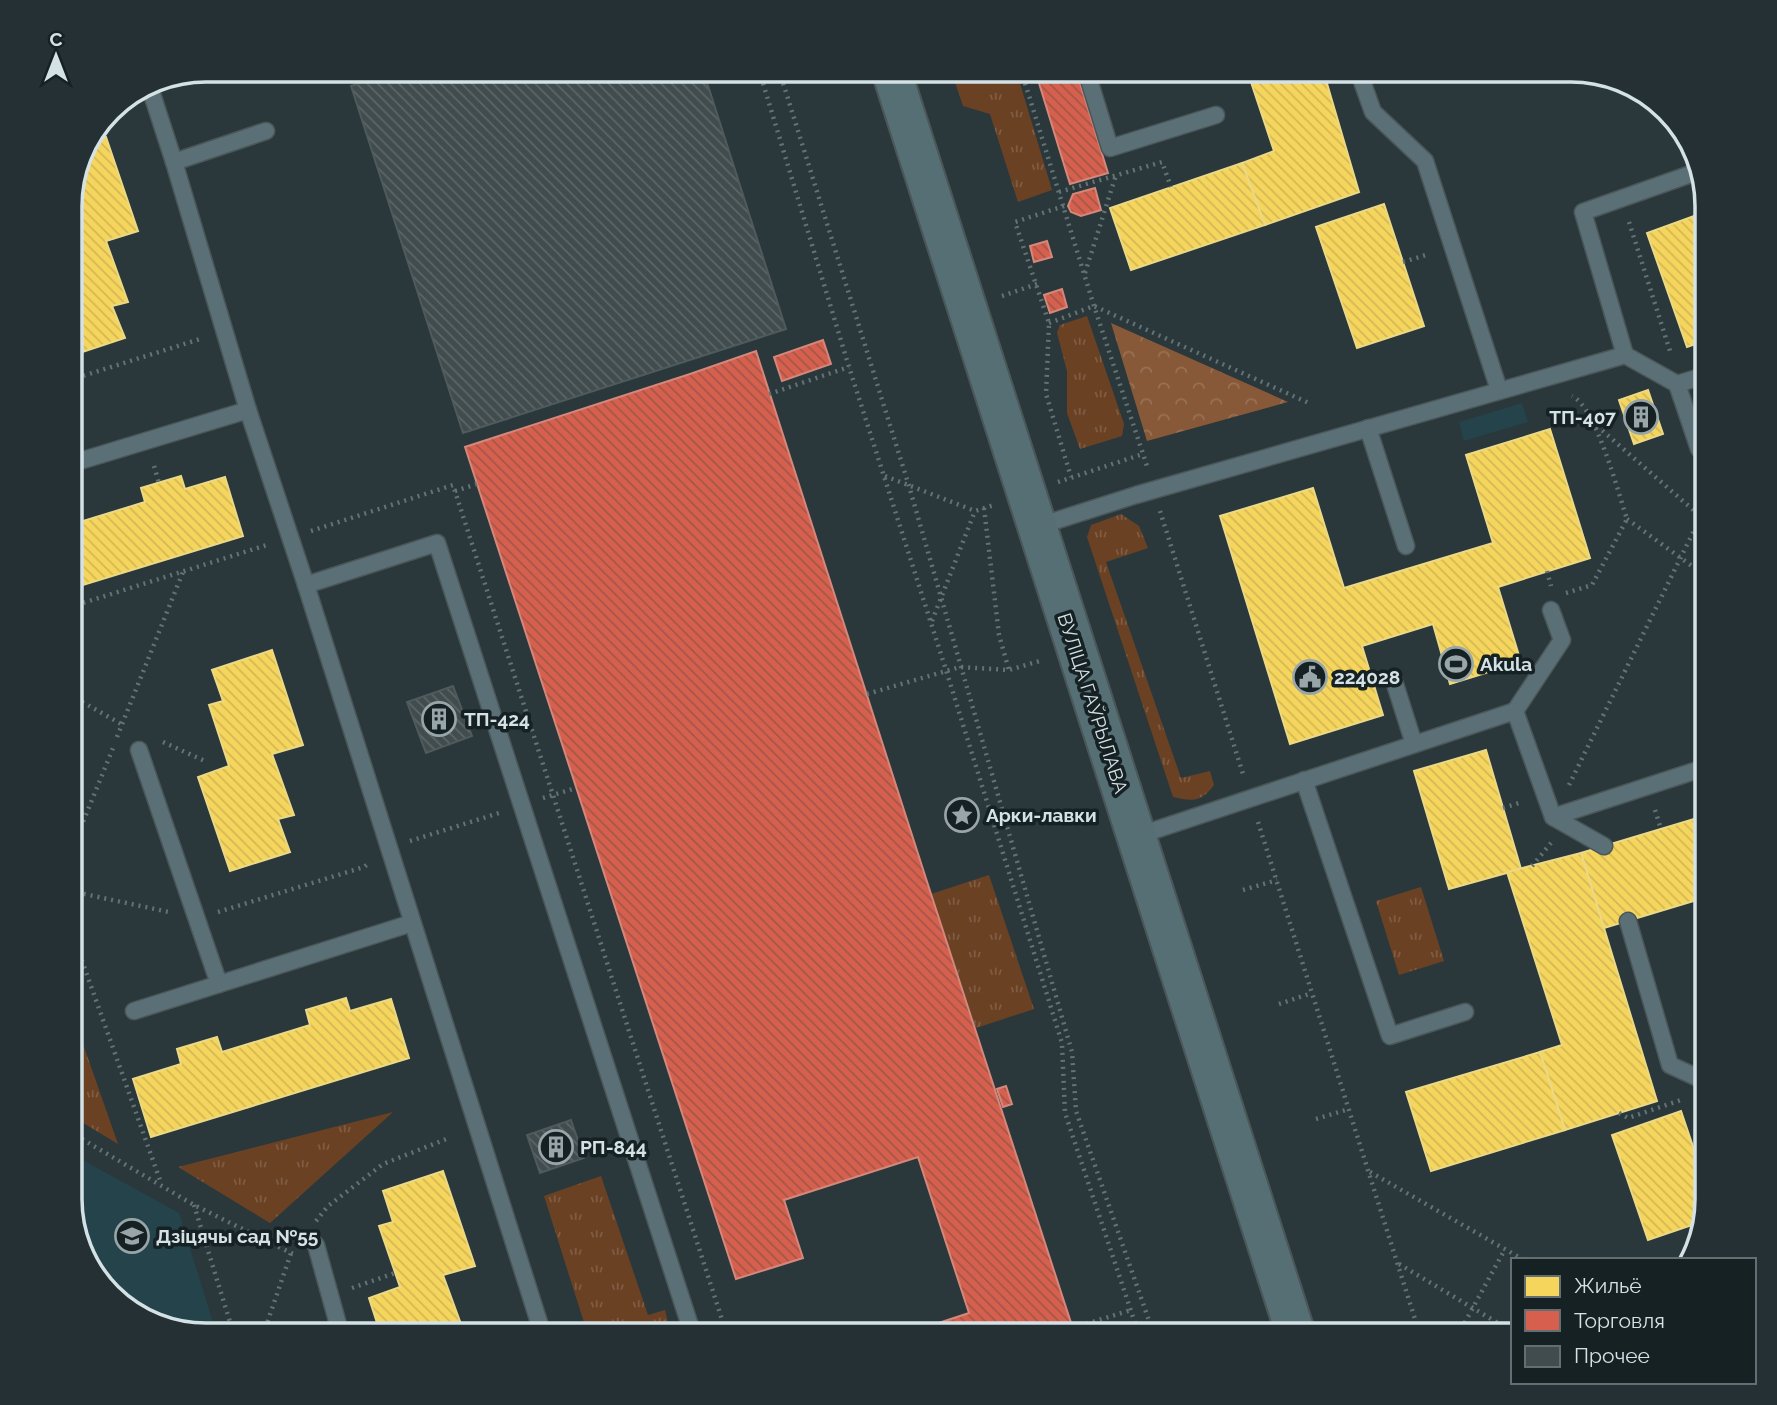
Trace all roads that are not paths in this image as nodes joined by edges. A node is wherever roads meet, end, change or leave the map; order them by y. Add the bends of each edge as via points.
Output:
1 (895, 82) edge
2 (1090, 82) edge
3 (1362, 82) edge
4 (152, 95) edge
5 (1216, 115) dead end
6 (266, 131) dead end
7 (174, 162) junction
8 (1691, 174) dead end
9 (1625, 355) junction
10 (1695, 379) edge
11 (1677, 384) junction
12 (1499, 390) junction
13 (248, 410) junction
14 (1368, 428) junction
15 (1695, 437) edge
16 (83, 460) edge
17 (1036, 527) junction
18 (1406, 546) dead end
19 (306, 585) junction
20 (1553, 603) road end
21 (1394, 681) dead end
22 (1515, 711) junction
23 (1414, 744) junction
24 (139, 750) dead end
25 (1695, 770) edge
26 (1304, 780) junction
27 (1553, 817) junction
28 (1137, 836) junction
29 (1604, 846) dead end
30 (1628, 921) dead end
31 (412, 923) junction
32 (219, 984) junction
33 (134, 1012) dead end
34 (1465, 1012) dead end
35 (1695, 1076) edge
36 (316, 1245) dead end
37 (338, 1323) edge
38 (538, 1323) edge
39 (689, 1323) edge
40 (1292, 1323) edge

1 - 17 main road, ВУЛІЦА ГАЎРЫЛАВА
2 - 5 lane via 1110,148
3 - 12 lane via 1373,112 1425,161
4 - 7 lane
6 - 7 lane
7 - 13 lane
8 - 9 lane via 1583,212
9 - 11 lane
9 - 12 lane
10 - 11 lane
11 - 15 lane
12 - 14 lane
13 - 16 lane
13 - 19 lane
14 - 17 lane
14 - 18 lane
17 - 28 main road, ВУЛІЦА ГАЎРЫЛАВА
19 - 31 lane
19 - 39 lane via 437,543
20 - 22 lane via 1562,640
21 - 23 lane
22 - 23 lane
22 - 27 lane
23 - 26 lane
24 - 32 lane
25 - 27 lane
26 - 28 lane
26 - 34 lane via 1390,1036
27 - 29 lane
28 - 40 main road, ВУЛІЦА ГАЎРЫЛАВА
30 - 35 lane via 1671,1065
31 - 32 lane
31 - 38 lane
32 - 33 lane
36 - 37 lane

